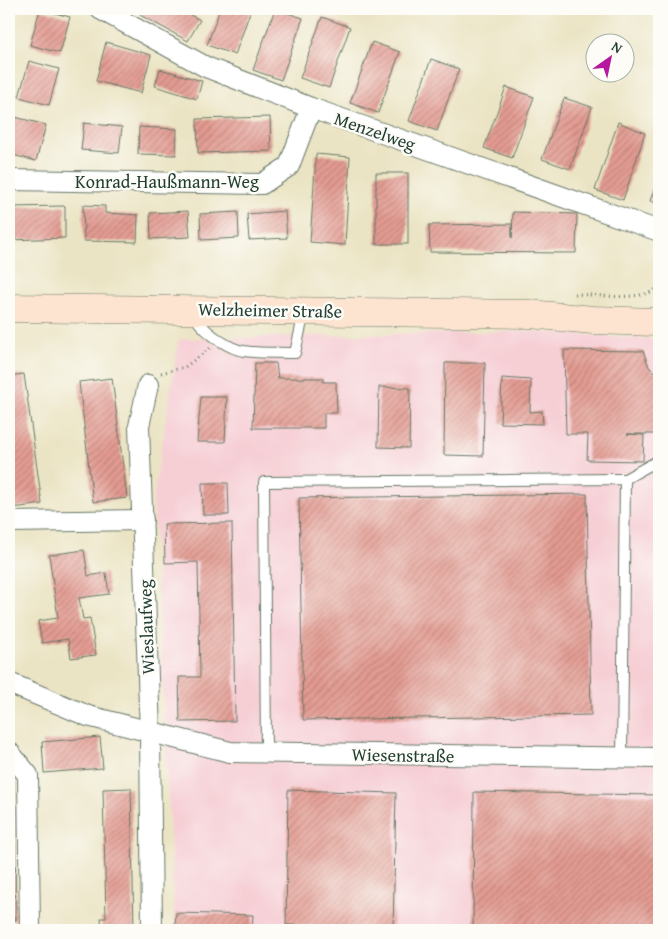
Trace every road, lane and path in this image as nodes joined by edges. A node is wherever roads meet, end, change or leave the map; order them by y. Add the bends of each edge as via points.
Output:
1 (100, 9) edge
2 (311, 108) junction
3 (9, 180) edge
4 (659, 231) edge
5 (9, 308) edge
6 (192, 308) junction
7 (304, 310) junction
8 (658, 319) edge
9 (219, 339) junction
10 (148, 385) joint
11 (659, 460) edge
12 (625, 479) junction
13 (143, 520) junction
14 (9, 522) edge
15 (9, 684) edge
16 (150, 733) junction
17 (9, 752) edge
18 (266, 753) junction
19 (622, 758) junction
20 (659, 758) edge
21 (30, 930) edge
22 (152, 930) edge

1 - 2 street, Menzelweg via 206,67
2 - 3 street, Konrad-Haußmann-Weg via 289,166 262,184
2 - 4 street, Menzelweg
5 - 6 main road, Welzheimer Straße
6 - 7 main road, Welzheimer Straße
6 - 9 lane via 196,319 208,333
7 - 8 main road, Welzheimer Straße via 530,314 594,320
7 - 9 lane via 295,353 238,350
9 - 10 path via 205,354 185,367 162,372
10 - 13 street, Wieslaufweg via 139,426
11 - 12 lane
12 - 18 lane via 264,482
12 - 19 lane
13 - 14 street
13 - 16 street, Wieslaufweg
15 - 16 street, Wiesenstraße via 88,716
16 - 18 street, Wiesenstraße via 230,752
16 - 22 street
17 - 21 street via 28,776
18 - 19 street, Wiesenstraße
19 - 20 street, Wiesenstraße

